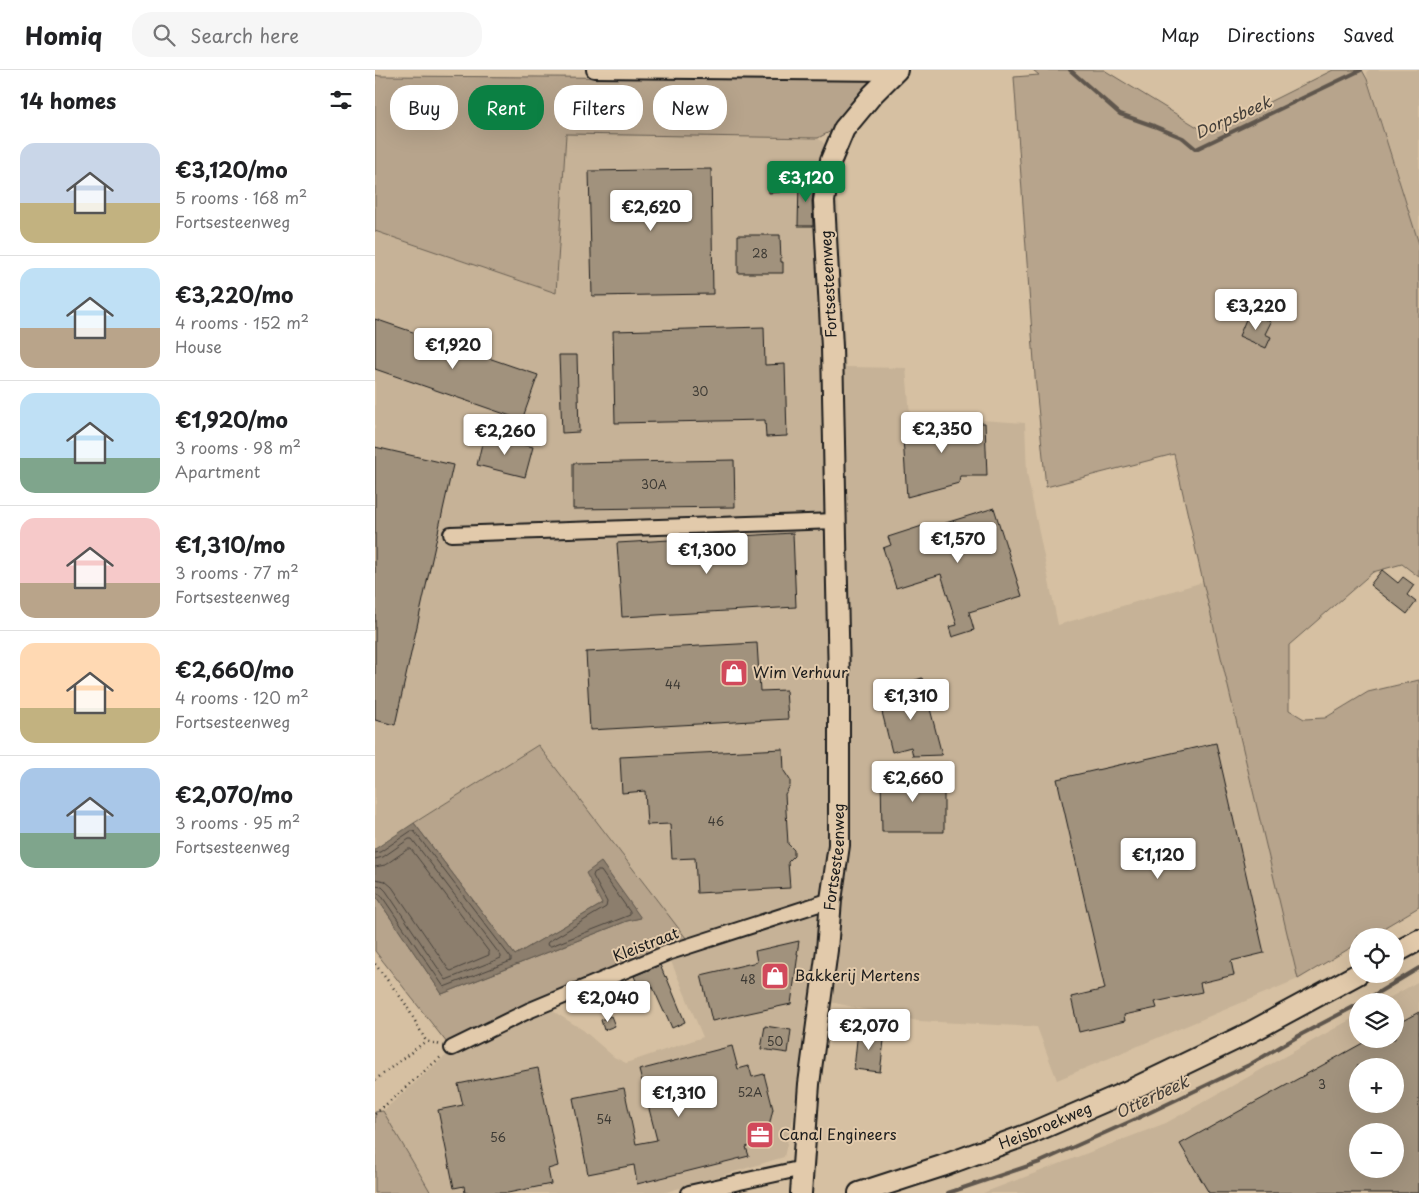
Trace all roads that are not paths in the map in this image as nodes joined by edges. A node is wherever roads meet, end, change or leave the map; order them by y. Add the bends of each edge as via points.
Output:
1 (594, 70) edge
2 (895, 72) edge
3 (836, 521) junction
4 (451, 534) dead end
5 (831, 900) junction
6 (1419, 940) edge
7 (1404, 948) edge
8 (1349, 979) edge
9 (452, 1048) road end
10 (803, 1168) junction
11 (689, 1193) edge
12 (801, 1193) edge
13 (859, 1193) edge

1 - 2 street
2 - 3 street, Fortsesteenweg via 845,129 831,160 824,201 832,347
3 - 4 street
3 - 5 street, Fortsesteenweg via 839,845
5 - 9 street, Kleistraat via 667,953 528,1011
5 - 10 street, Fortsesteenweg via 809,1084
6 - 7 street
8 - 13 street, Heisbroekweg via 1251,1032 1124,1093 1029,1134
10 - 11 street
10 - 12 street, Fortsesteenweg

